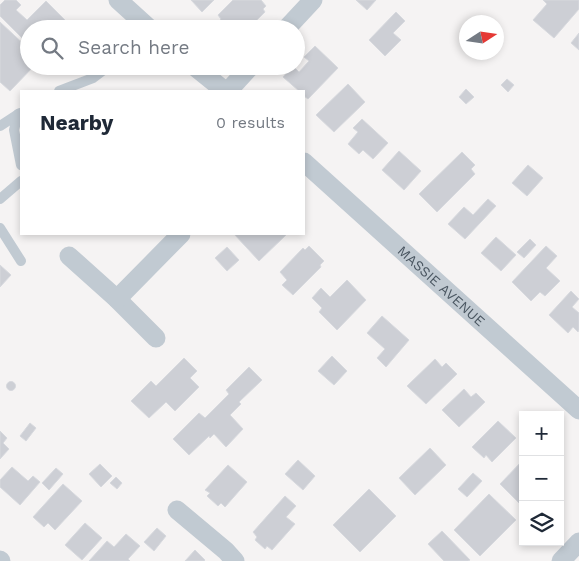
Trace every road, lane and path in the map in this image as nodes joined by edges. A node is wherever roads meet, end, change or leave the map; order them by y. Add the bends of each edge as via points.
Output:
1 (118, 0) edge
2 (313, 0) edge
3 (140, 20) edge
4 (294, 20) edge
5 (97, 75) edge
6 (206, 75) edge
7 (242, 75) edge
8 (65, 90) edge
9 (225, 90) edge
10 (227, 90) edge
11 (20, 113) edge
12 (0, 126) edge
13 (20, 160) edge
14 (305, 163) edge
15 (20, 182) edge
16 (0, 199) edge
17 (0, 228) edge
18 (180, 235) edge
19 (69, 256) dead end
20 (21, 261) dead end
21 (117, 298) junction
22 (156, 338) dead end
23 (579, 410) edge
24 (177, 510) dead end
25 (579, 542) edge
26 (235, 561) edge
27 (561, 561) edge

1 - 3 street
2 - 4 street
5 - 8 lane
6 - 9 street
7 - 10 street
11 - 12 lane
11 - 13 lane via 14,130
14 - 23 street, MASSIE AVENUE
15 - 16 lane
17 - 20 lane
18 - 21 street
19 - 21 street
21 - 22 street
24 - 26 street
25 - 27 street

